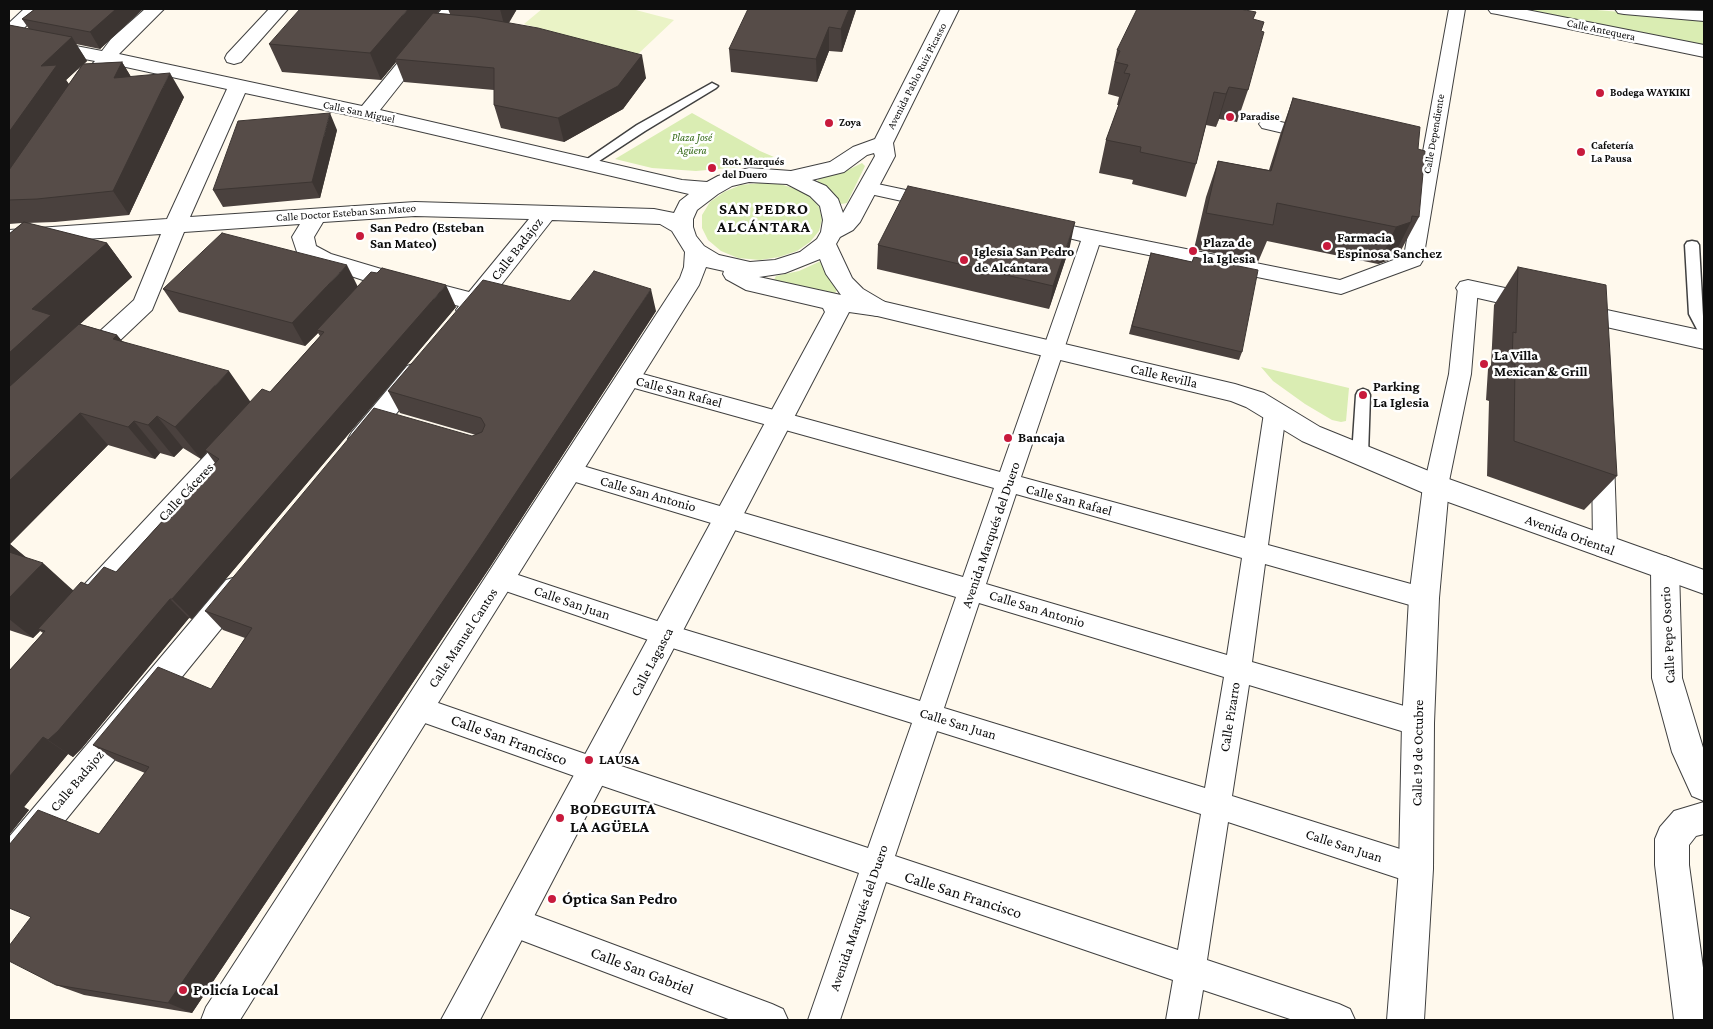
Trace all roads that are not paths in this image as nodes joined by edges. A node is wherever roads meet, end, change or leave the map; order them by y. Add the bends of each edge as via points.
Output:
1 (34, 9) edge
2 (155, 9) edge
3 (279, 9) edge
4 (451, 9) edge
5 (950, 9) edge
6 (1457, 9) edge
7 (1497, 9) edge
8 (1624, 9) edge
9 (1704, 16) edge
10 (435, 28) junction
11 (454, 30) edge
12 (9, 34) edge
13 (1704, 51) edge
14 (106, 57) junction
15 (234, 58) dead end
16 (90, 81) edge
17 (238, 86) junction
18 (712, 86) dead end
19 (367, 113) junction
20 (1268, 124) dead end
21 (1334, 140) edge
22 (883, 143) junction
23 (1410, 158) edge
24 (1429, 162) junction
25 (586, 164) junction
26 (791, 178) junction
27 (868, 188) junction
28 (710, 189) junction
29 (956, 207) edge
30 (546, 213) junction
31 (316, 215) junction
32 (1024, 222) edge
33 (175, 226) junction
34 (9, 237) edge
35 (1092, 237) junction
36 (828, 238) junction
37 (689, 239) junction
38 (1692, 245) dead end
39 (726, 265) junction
40 (1468, 288) joint
41 (475, 302) junction
42 (832, 302) junction
43 (877, 308) junction
44 (1704, 329) edge
45 (449, 333) edge
46 (1704, 340) edge
47 (1054, 350) junction
48 (430, 356) edge
49 (71, 372) edge
50 (628, 378) junction
51 (1363, 396) dead end
52 (1275, 413) junction
53 (780, 419) junction
54 (249, 423) edge
55 (1603, 439) edge
56 (347, 455) edge
57 (1360, 455) junction
58 (568, 471) junction
59 (1008, 483) junction
60 (1436, 486) junction
61 (729, 518) junction
62 (1605, 548) junction
63 (1255, 551) junction
64 (1665, 568) junction
65 (251, 571) edge
66 (500, 579) junction
67 (1704, 582) edge
68 (972, 589) junction
69 (1424, 598) junction
70 (76, 612) edge
71 (666, 635) junction
72 (1238, 670) junction
73 (418, 708) junction
74 (929, 716) junction
75 (1418, 723) junction
76 (594, 770) junction
77 (1704, 785) edge
78 (1217, 805) junction
79 (1704, 818) edge
80 (9, 863) edge
81 (878, 866) junction
82 (1416, 869) junction
83 (513, 922) junction
84 (1190, 971) junction
85 (220, 1020) edge
86 (460, 1020) edge
87 (772, 1020) edge
88 (824, 1020) edge
89 (1182, 1020) edge
90 (1339, 1020) edge
91 (1406, 1020) edge
92 (1692, 1020) edge

1 - 12 street
2 - 14 street
3 - 15 street
4 - 10 street
5 - 22 street, Avenida Pablo Ruiz Picasso
6 - 24 street, Calle Dependiente
7 - 13 street, Calle Antequera
8 - 9 street, Calle Antequera
10 - 11 street
10 - 19 street
12 - 14 street, Calle San Miguel via 29,43
14 - 16 street
14 - 17 street, Calle San Miguel
17 - 19 street, Calle San Miguel
17 - 33 street
18 - 25 lane
19 - 25 street, Calle San Miguel
20 - 21 street
22 - 26 street, Avenida Pablo Ruiz Picasso via 860,151 837,167
22 - 27 street, Avenida Pablo Ruiz Picasso via 886,156
23 - 24 street
24 - 35 street, Calle Dependiente via 1413,260 1340,287
25 - 28 street, Calle San Miguel via 682,187
26 - 28 street via 749,175
26 - 36 street via 818,191 830,204 834,220
27 - 29 street
27 - 36 street, Avenida Pablo Ruiz Picasso via 852,217
28 - 37 street via 688,206 682,219
30 - 31 street, Calle Doctor Esteban San Mateo via 415,209
30 - 37 street, Calle Doctor Esteban San Mateo via 666,218
30 - 41 street, Calle Badajoz
31 - 33 street, Calle Doctor Esteban San Mateo
31 - 41 street via 303,237 306,250 376,285
32 - 35 street
33 - 34 street, Calle Doctor Esteban San Mateo
33 - 49 street via 144,304
35 - 47 street, Avenida Marqués del Duero
36 - 39 street via 808,257 777,268 750,270
36 - 43 street, Calle Revilla via 837,274 844,284
37 - 39 street via 712,261
37 - 50 street, Calle Manuel Cantos via 695,267 691,279
38 - 44 lane via 1696,314
39 - 42 street, Calle Revilla via 736,276 754,284
40 - 46 street via 1599,327
40 - 60 street via 1460,374
41 - 45 street, Calle Badajoz
42 - 43 street, Calle Revilla
42 - 53 street, Calle Lagasca via 837,312 835,318
43 - 47 street, Calle Revilla
47 - 52 street, Calle Revilla via 1236,393
47 - 59 street, Avenida Marqués del Duero
48 - 56 street via 388,420
50 - 53 street, Calle San Rafael
50 - 58 street, Calle Manuel Cantos
51 - 57 lane
52 - 57 street, Calle Revilla via 1311,434
52 - 63 street, Calle Pizarro
53 - 59 street, Calle San Rafael
53 - 61 street, Calle Lagasca
54 - 70 street, Calle Cáceres
55 - 62 street
57 - 60 street, Calle Revilla
58 - 61 street, Calle San Antonio
58 - 66 street, Calle Manuel Cantos
59 - 63 street, Calle San Rafael
59 - 68 street, Avenida Marqués del Duero
60 - 62 street, Avenida Oriental
60 - 69 street, Calle 19 de Octubre
61 - 68 street, Calle San Antonio
61 - 71 street, Calle Lagasca
62 - 64 street, Avenida Oriental
63 - 69 street, Calle San Rafael
63 - 72 street, Calle Pizarro
64 - 67 street, Avenida Oriental
64 - 77 street, Calle Pepe Osorio via 1667,678 1688,752
65 - 80 street, Calle Badajoz
66 - 71 street, Calle San Juan
66 - 73 street, Calle Manuel Cantos
68 - 72 street, Calle San Antonio
68 - 74 street, Avenida Marqués del Duero
69 - 75 street, Calle 19 de Octubre
71 - 74 street, Calle San Juan
71 - 76 street, Calle Lagasca
72 - 75 street, Calle San Antonio
72 - 78 street, Calle Pizarro
73 - 76 street, Calle San Francisco
73 - 85 street, Calle Manuel Cantos
74 - 78 street, Calle San Juan
74 - 81 street, Avenida Marqués del Duero
75 - 82 street, Calle 19 de Octubre
76 - 81 street, Calle San Francisco
76 - 83 street, Calle Lagasca
78 - 82 street, Calle San Juan
78 - 84 street, Calle Pizarro
79 - 92 street via 1686,823 1672,839 1672,864
81 - 84 street, Calle San Francisco
81 - 88 street, Avenida Marqués del Duero
82 - 91 street, Calle 19 de Octubre
83 - 86 street, Calle Lagasca
83 - 87 street, Calle San Gabriel
84 - 89 street, Calle Pizarro
84 - 90 street, Calle San Francisco

